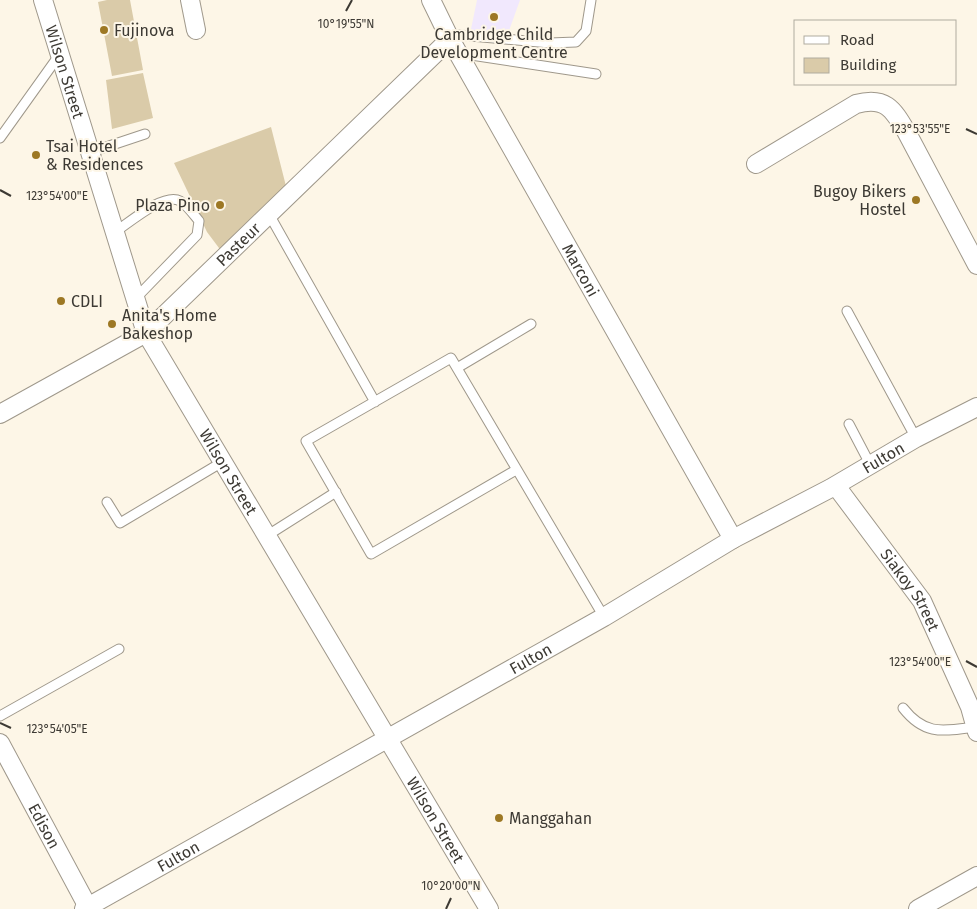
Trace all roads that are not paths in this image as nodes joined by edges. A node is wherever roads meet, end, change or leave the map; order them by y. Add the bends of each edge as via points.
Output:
1 (43, 0) edge
2 (190, 0) edge
3 (431, 0) edge
4 (590, 0) edge
5 (196, 30) dead end
6 (452, 42) junction
7 (60, 54) junction
8 (596, 74) dead end
9 (145, 134) dead end
10 (0, 138) edge
11 (91, 152) junction
12 (756, 164) dead end
13 (270, 216) junction
14 (115, 232) junction
15 (977, 265) edge
16 (136, 298) junction
17 (846, 311) dead end
18 (531, 324) dead end
19 (146, 333) junction
20 (457, 368) junction
21 (375, 402) junction
22 (977, 407) edge
23 (0, 414) edge
24 (849, 424) dead end
25 (916, 438) junction
26 (224, 461) junction
27 (871, 466) junction
28 (516, 470) junction
29 (836, 486) junction
30 (336, 492) junction
31 (107, 502) dead end
32 (268, 535) junction
33 (732, 539) junction
34 (604, 617) junction
35 (119, 649) dead end
36 (903, 708) dead end
37 (0, 716) edge
38 (976, 729) edge
39 (387, 738) junction
40 (0, 743) edge
41 (977, 876) edge
42 (87, 908) edge
43 (489, 909) edge
44 (918, 909) edge

1 - 7 street, Wilson Street
2 - 5 street
3 - 6 street, Marconi
4 - 6 lane via 586,32 576,42
6 - 8 lane
6 - 13 street, Pasteur
6 - 33 street, Marconi
7 - 10 lane
7 - 11 street, Wilson Street
9 - 11 lane
11 - 14 street, Wilson Street
12 - 15 street via 856,104 871,102 887,106 893,109 906,131
13 - 19 street, Pasteur
13 - 21 lane
14 - 16 street, Wilson Street
14 - 16 lane via 160,202 173,198 182,202 199,221 197,235
16 - 19 street, Wilson Street
17 - 25 lane
18 - 20 lane
19 - 23 street, Pasteur
19 - 26 street, Wilson Street
20 - 21 lane via 451,358
20 - 28 lane
21 - 30 lane via 306,441
22 - 25 street, Fulton
24 - 27 lane
25 - 27 street, Fulton
26 - 31 lane via 120,523
26 - 32 street, Wilson Street
27 - 29 street, Fulton
28 - 30 lane via 371,554
28 - 34 lane
29 - 33 street, Fulton
29 - 38 street, Siakoy Street via 922,601 970,707
30 - 32 lane
32 - 39 street, Wilson Street
33 - 34 street, Fulton
34 - 39 street, Fulton
35 - 37 lane
36 - 38 lane via 913,722 931,731
39 - 42 street, Fulton
39 - 43 street, Wilson Street
40 - 42 street, Edison
41 - 44 street

